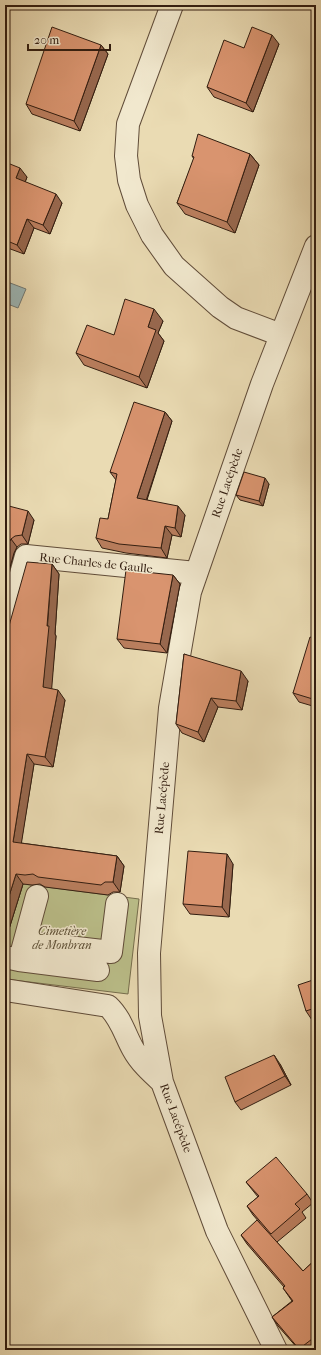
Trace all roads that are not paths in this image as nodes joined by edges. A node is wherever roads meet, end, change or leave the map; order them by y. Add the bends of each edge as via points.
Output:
1 (172, 5) edge
2 (316, 246) edge
3 (281, 335) junction
4 (196, 573) junction
5 (5, 632) edge
6 (38, 896) dead end
7 (117, 904) dead end
8 (16, 953) edge
9 (98, 970) dead end
10 (5, 990) edge
11 (162, 1082) junction
12 (276, 1350) edge

1 - 3 street via 128,124 126,156 137,205 152,235 174,266 236,318
2 - 3 street, Rue Lacépède
3 - 4 street, Rue Lacépède
4 - 5 street, Rue Charles de Gaulle via 26,556
4 - 11 street, Rue Lacépède via 190,592 170,708 149,953 150,1016
6 - 8 street
7 - 8 street via 111,952
8 - 9 street
10 - 11 street via 108,1006 116,1013 141,1062
11 - 12 street, Rue Lacépède via 217,1231

